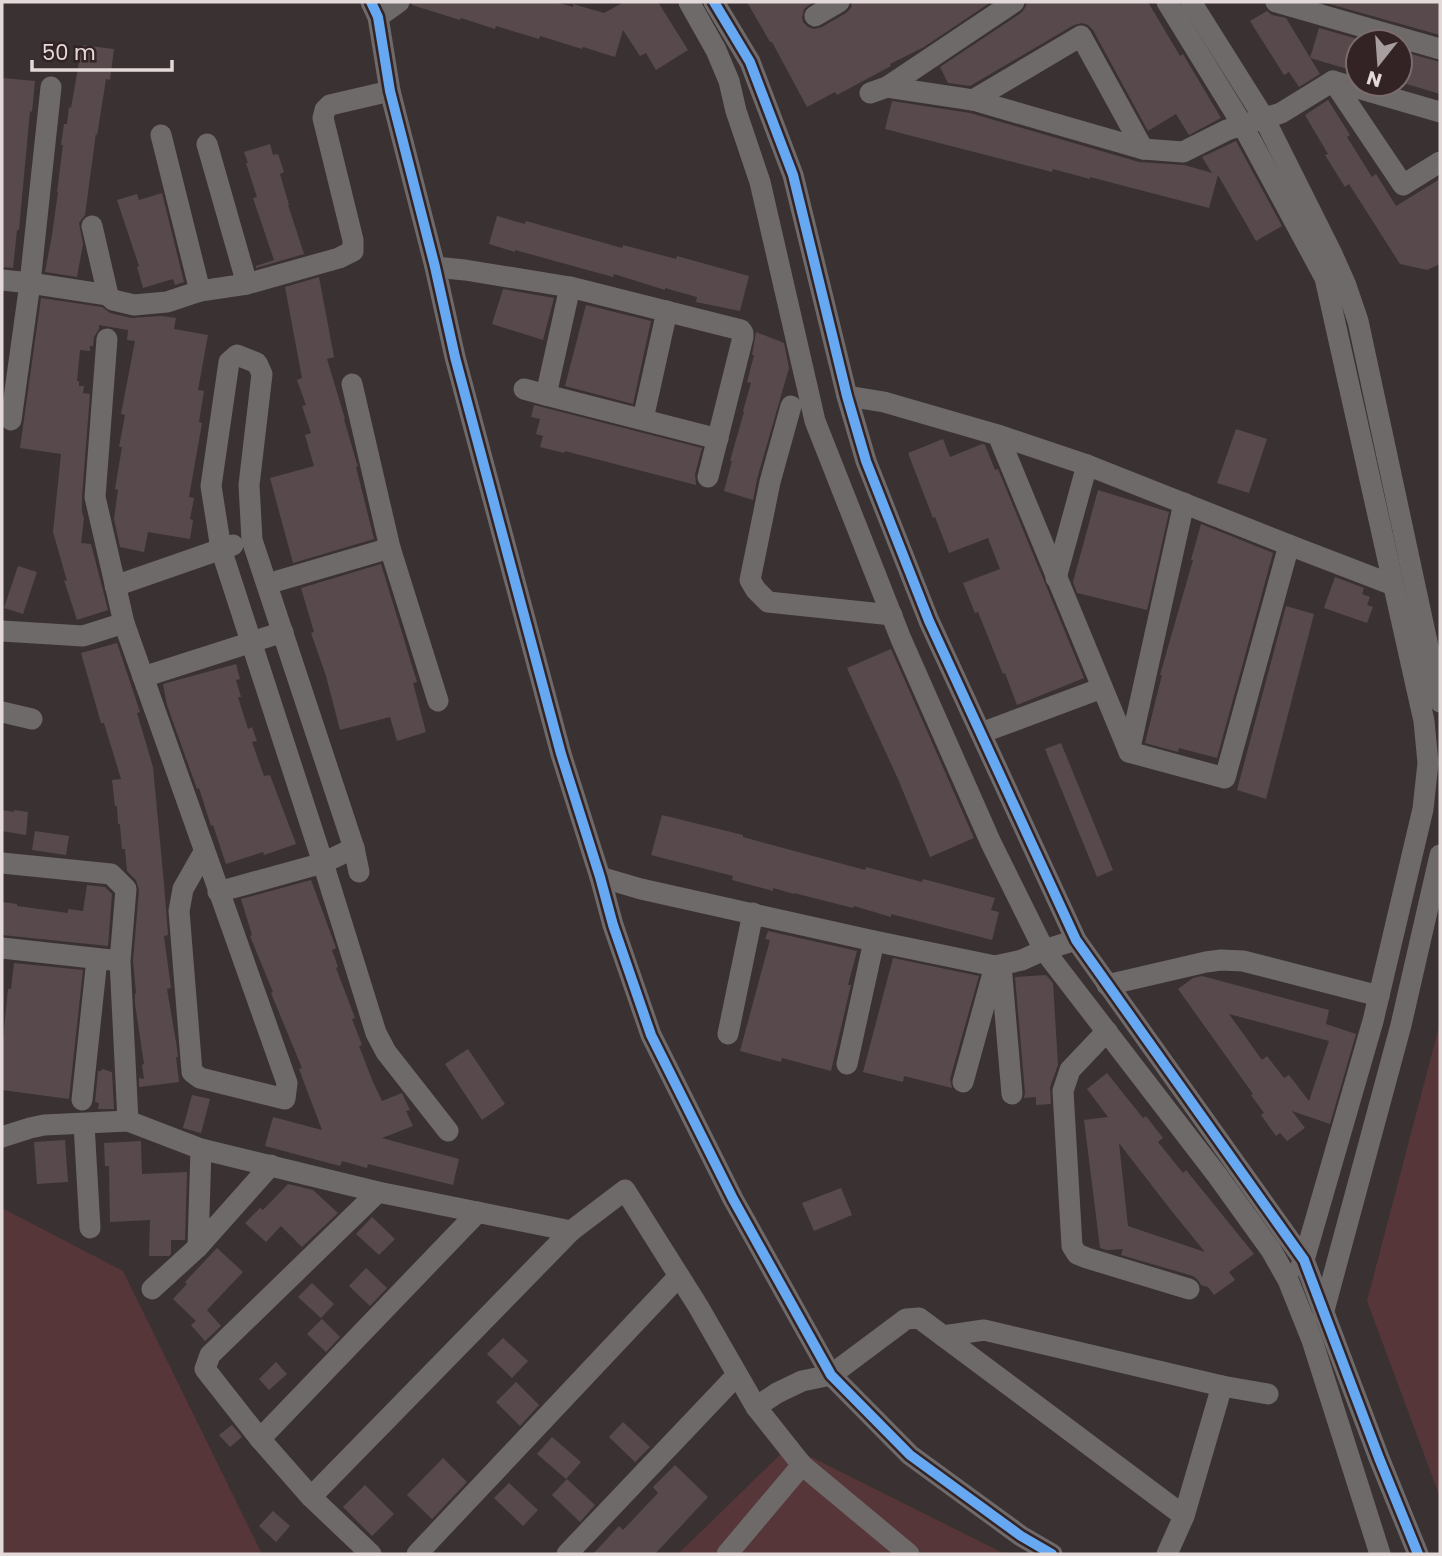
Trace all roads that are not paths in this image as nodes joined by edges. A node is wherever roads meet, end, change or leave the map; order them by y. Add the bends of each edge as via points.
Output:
1 (399, 2) edge
2 (689, 2) edge
3 (714, 2) edge
4 (1014, 2) edge
5 (1167, 2) edge
6 (1191, 2) edge
7 (1276, 2) edge
8 (835, 3) edge
9 (374, 10) edge
10 (815, 16) dead end
11 (1440, 49) edge
12 (1333, 82) junction
13 (51, 87) dead end
14 (390, 91) junction
15 (974, 100) junction
16 (1440, 112) edge
17 (1264, 118) junction
18 (1242, 124) junction
19 (161, 135) dead end
20 (207, 144) dead end
21 (1143, 149) junction
22 (1440, 162) edge
23 (92, 226) dead end
24 (435, 267) junction
25 (2, 280) edge
26 (30, 283) junction
27 (247, 284) junction
28 (570, 287) junction
29 (200, 291) junction
30 (108, 295) junction
31 (667, 311) junction
32 (107, 339) dead end
33 (352, 384) dead end
34 (524, 389) dead end
35 (546, 395) junction
36 (847, 396) junction
37 (791, 406) dead end
38 (643, 419) junction
39 (11, 420) dead end
40 (999, 435) junction
41 (718, 439) junction
42 (1087, 465) junction
43 (708, 477) dead end
44 (1184, 503) junction
45 (252, 540) junction
46 (1289, 545) junction
47 (390, 548) junction
48 (221, 549) junction
49 (1056, 578) junction
50 (267, 584) junction
51 (1393, 585) junction
52 (115, 586) junction
53 (891, 615) junction
54 (124, 622) junction
55 (2, 631) edge
56 (283, 632) junction
57 (251, 643) junction
58 (143, 677) junction
59 (1102, 688) junction
60 (438, 701) dead end
61 (1440, 702) edge
62 (2, 712) edge
63 (32, 719) dead end
64 (981, 733) junction
65 (1129, 752) junction
66 (354, 848) junction
67 (205, 852) junction
68 (1440, 855) edge
69 (2, 863) edge
70 (323, 863) junction
71 (359, 872) dead end
72 (600, 877) junction
73 (218, 892) junction
74 (752, 913) junction
75 (1076, 940) junction
76 (874, 941) junction
77 (2, 948) edge
78 (1044, 950) junction
79 (97, 959) junction
80 (120, 961) junction
81 (998, 965) junction
82 (1107, 985) junction
83 (1379, 996) junction
84 (1107, 1031) junction
85 (728, 1034) dead end
86 (847, 1064) dead end
87 (963, 1082) dead end
88 (1012, 1094) dead end
89 (82, 1100) dead end
90 (128, 1121) junction
91 (84, 1124) junction
92 (448, 1131) dead end
93 (2, 1137) edge
94 (201, 1149) junction
95 (271, 1165) junction
96 (378, 1192) junction
97 (478, 1212) junction
98 (90, 1228) dead end
99 (571, 1231) junction
100 (198, 1247) junction
101 (1304, 1260) junction
102 (679, 1276) junction
103 (1290, 1287) junction
104 (152, 1289) dead end
105 (1189, 1289) dead end
106 (1324, 1312) junction
107 (943, 1336) junction
108 (1312, 1340) junction
109 (737, 1375) junction
110 (831, 1375) junction
111 (1222, 1386) junction
112 (1268, 1394) dead end
113 (756, 1407) junction
114 (260, 1439) junction
115 (802, 1465) junction
116 (311, 1497) junction
117 (1184, 1516) junction
118 (897, 1551) edge
119 (371, 1554) edge
120 (417, 1554) edge
121 (566, 1554) edge
122 (727, 1554) edge
123 (1052, 1554) edge
124 (1167, 1554) edge
125 (1380, 1554) edge
126 (1418, 1554) edge

1 - 9 street
2 - 53 street via 729,81 760,182 815,421
3 - 36 street via 750,62 793,175
4 - 15 street via 878,90
5 - 18 street
6 - 17 street
7 - 11 street
8 - 10 street
9 - 14 street
12 - 16 street
12 - 17 street
12 - 22 street via 1403,186
13 - 26 street
14 - 24 street
14 - 27 street via 330,105 323,118 353,251
15 - 21 street
15 - 21 street via 1081,36
17 - 18 street
17 - 61 street via 1332,254 1358,321
18 - 21 street via 1182,152
18 - 51 street via 1325,278
19 - 29 street
20 - 27 street
23 - 30 street
24 - 28 street
24 - 72 street via 550,715
25 - 26 street
26 - 30 street
26 - 39 street
27 - 29 street
28 - 31 street
28 - 35 street
29 - 30 street via 167,302 134,305
31 - 38 street
31 - 41 street via 743,333
32 - 52 street via 95,497
33 - 47 street
34 - 35 street
35 - 38 street
36 - 40 street
36 - 64 street via 866,461 929,621
37 - 53 street via 750,580 768,602
38 - 41 street
40 - 42 street
40 - 49 street
41 - 43 street
42 - 44 street
42 - 49 street
44 - 46 street
44 - 65 street
45 - 48 street
45 - 48 street via 249,485 262,374 257,363 237,355 229,362 211,486
45 - 50 street
46 - 51 street
46 - 65 street via 1225,778
47 - 50 street
47 - 60 street
48 - 52 street
48 - 57 street
49 - 59 street
50 - 56 street
51 - 83 street via 1424,721 1428,763 1423,809
52 - 54 street
53 - 78 street via 991,843
54 - 55 street via 83,636
54 - 58 street
56 - 57 street
56 - 66 street
57 - 58 street
57 - 70 street
58 - 67 street
59 - 64 street
59 - 65 street
62 - 63 street
64 - 75 street
66 - 70 street
66 - 71 street
67 - 73 street
67 - 73 street via 183,889 179,911 192,1072 200,1078 285,1099 287,1083
68 - 106 street via 1401,1026
69 - 80 street via 111,874 125,888
70 - 73 street
70 - 92 street via 376,1032 386,1052
72 - 74 street
72 - 110 street via 651,1035 733,1199
74 - 76 street
74 - 85 street
75 - 78 street
75 - 82 street
76 - 81 street
76 - 86 street
77 - 79 street
78 - 81 street
78 - 84 street
79 - 80 street
79 - 89 street
80 - 90 street
81 - 87 street
81 - 88 street
82 - 83 street via 1221,960 1243,961
82 - 101 street
83 - 101 street
84 - 103 street via 1271,1250
84 - 105 street via 1070,1070 1063,1091 1072,1246 1087,1258
90 - 91 street
90 - 94 street
91 - 93 street via 44,1125
91 - 98 street
94 - 95 street
94 - 100 street
95 - 96 street
95 - 100 street
96 - 97 street
96 - 114 street via 210,1354 205,1369
97 - 99 street
97 - 114 street
99 - 102 street via 625,1191
99 - 116 street
100 - 104 street
101 - 103 street
101 - 106 street
102 - 109 street
102 - 120 street
103 - 108 street
106 - 108 street
106 - 126 street
107 - 110 street via 919,1318 906,1319
107 - 111 street via 984,1330
107 - 117 street
108 - 125 street
109 - 113 street
109 - 121 street
110 - 113 street via 802,1381
110 - 123 street via 910,1455
111 - 112 street
111 - 117 street
113 - 115 street
114 - 116 street
115 - 118 street
115 - 122 street
116 - 119 street
117 - 124 street

